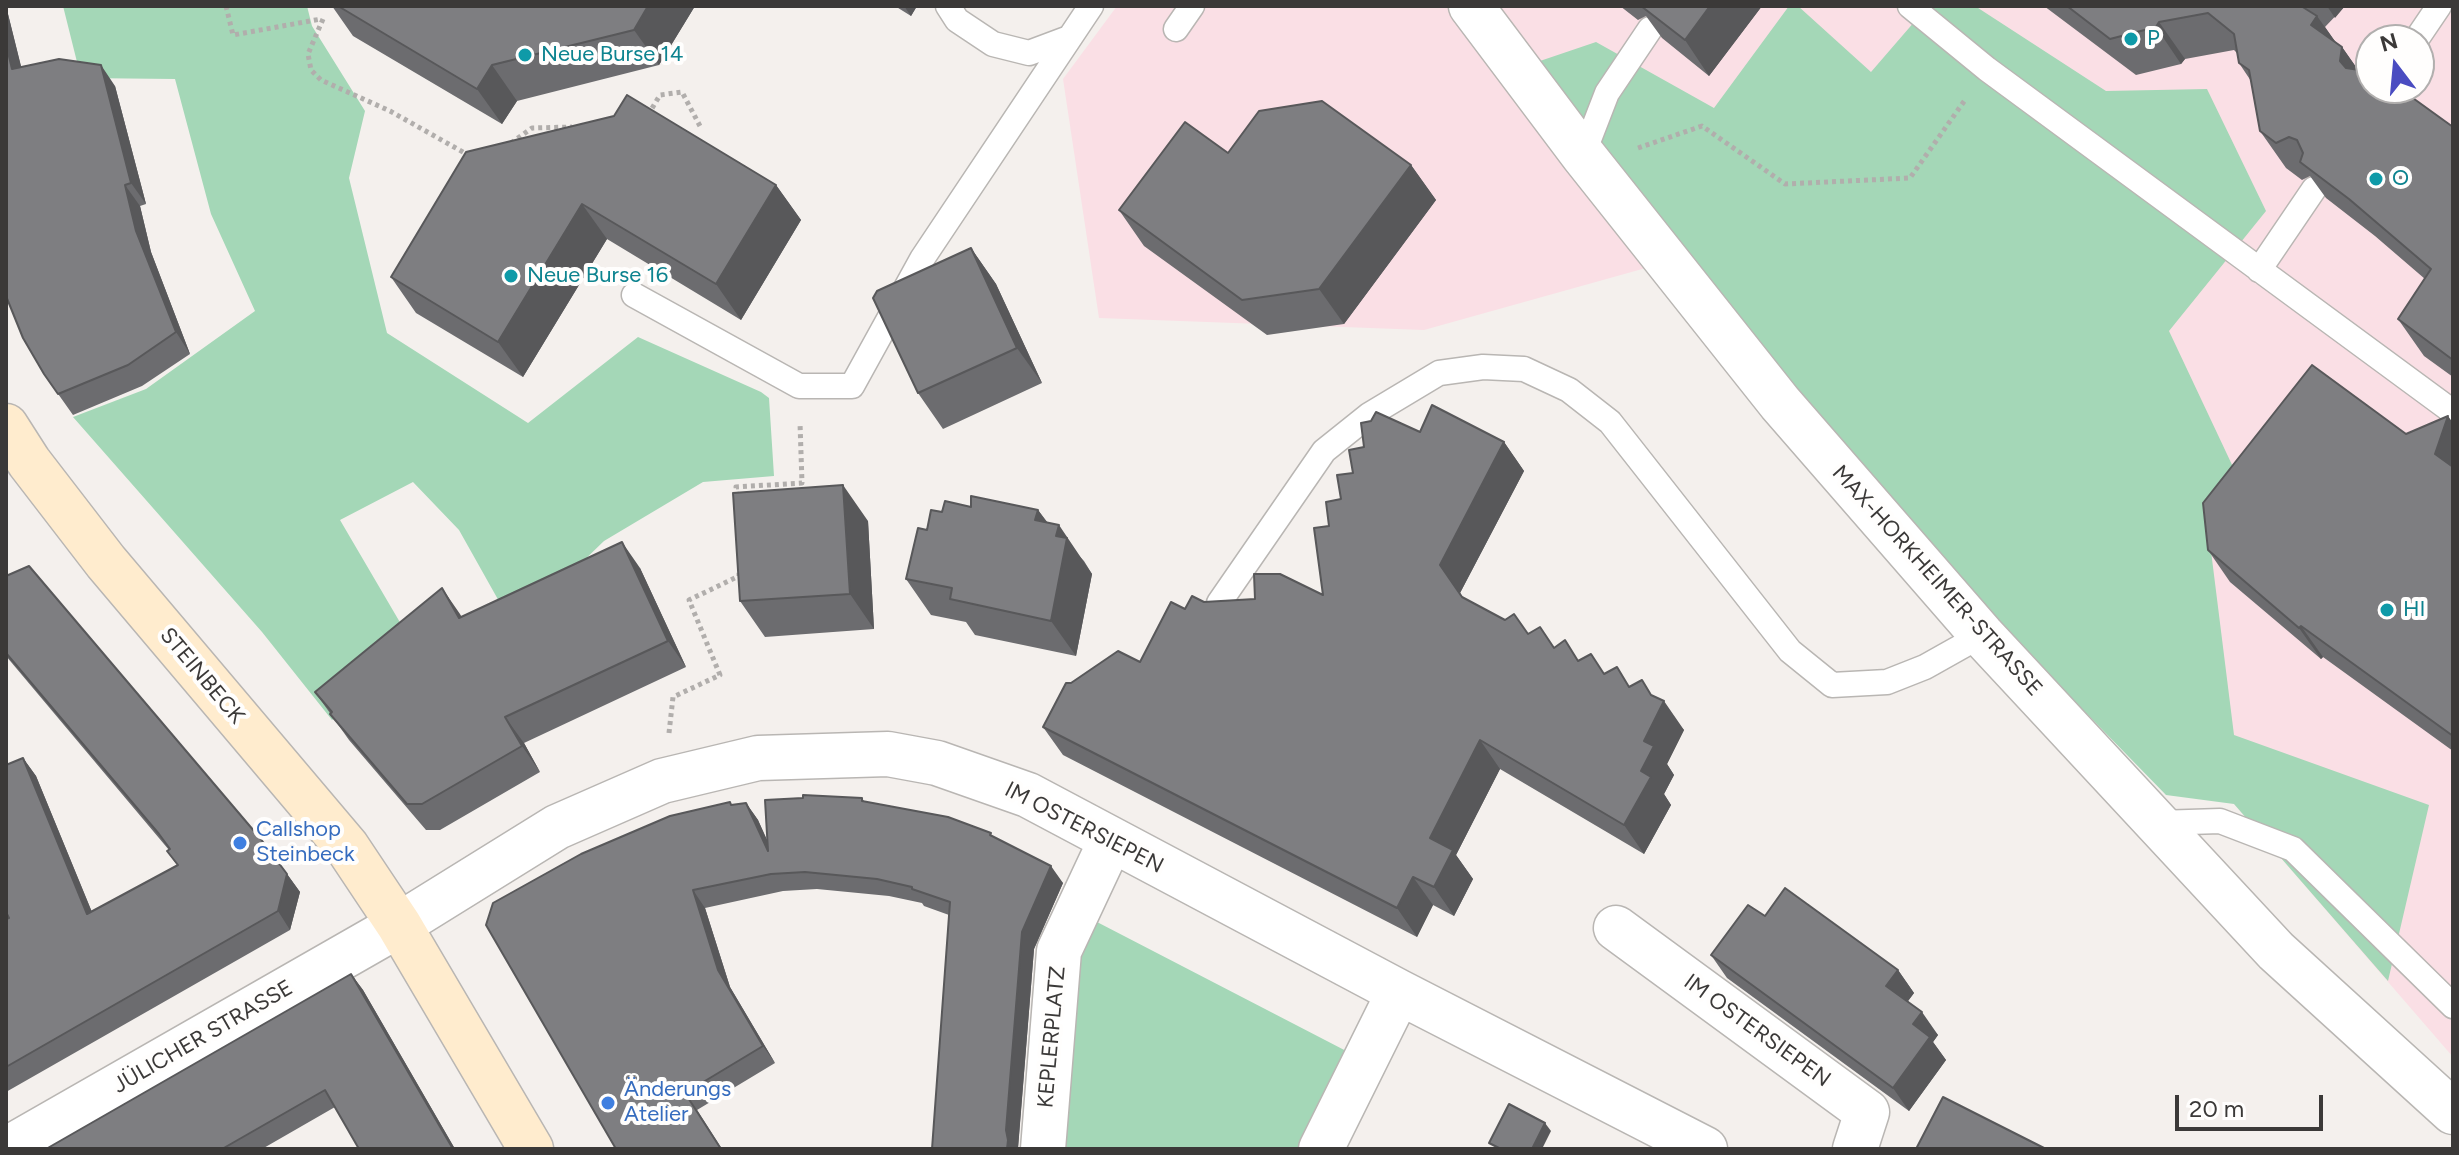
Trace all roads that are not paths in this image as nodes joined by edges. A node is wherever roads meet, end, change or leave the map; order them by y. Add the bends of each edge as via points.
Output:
1 (948, 6) edge
2 (1091, 6) edge
3 (1192, 6) edge
4 (1471, 6) edge
5 (1910, 6) edge
6 (2439, 6) edge
7 (2427, 24) edge
8 (1176, 29) dead end
9 (1650, 29) edge
10 (1069, 38) junction
11 (1587, 160) junction
12 (2314, 189) edge
13 (2259, 270) junction
14 (634, 295) dead end
15 (2453, 412) edge
16 (6, 426) edge
17 (1219, 603) edge
18 (1982, 635) junction
19 (2158, 823) junction
20 (1111, 840) junction
21 (399, 925) junction
22 (1616, 928) dead end
23 (1399, 992) junction
24 (2453, 1006) edge
25 (2453, 1112) edge
26 (7, 1149) edge
27 (531, 1149) edge
28 (1043, 1149) edge
29 (1321, 1149) edge
30 (1705, 1149) edge
31 (1855, 1149) edge

1 - 10 lane via 957,20 993,44 1029,53
2 - 10 lane
3 - 8 lane
4 - 11 street, MAX-HORKHEIMER-STRASSE
5 - 13 lane
6 - 7 lane
9 - 11 lane via 1607,93
10 - 14 lane via 922,259 852,386 799,386
11 - 18 street, MAX-HORKHEIMER-STRASSE via 1780,403
12 - 13 lane
13 - 15 lane
16 - 21 main road, STEINBECK via 106,562 347,847
17 - 18 lane via 1324,451 1369,415 1439,373 1483,367 1524,369 1569,390 1610,422 1790,651 1832,685 1887,682
18 - 19 street, MAX-HORKHEIMER-STRASSE
19 - 24 lane via 2220,821 2293,849
19 - 25 street, MAX-HORKHEIMER-STRASSE via 2276,951
20 - 21 street, IM OSTERSIEPEN via 1028,795 937,763 888,754 758,758 662,781 557,827
20 - 23 street, IM OSTERSIEPEN
20 - 28 street, KEPLERPLATZ via 1059,951
21 - 26 street, JÜLICHER STRASSE
21 - 27 main road, STEINBECK
22 - 31 street, IM OSTERSIEPEN via 1867,1112
23 - 29 street
23 - 30 street, IM OSTERSIEPEN

